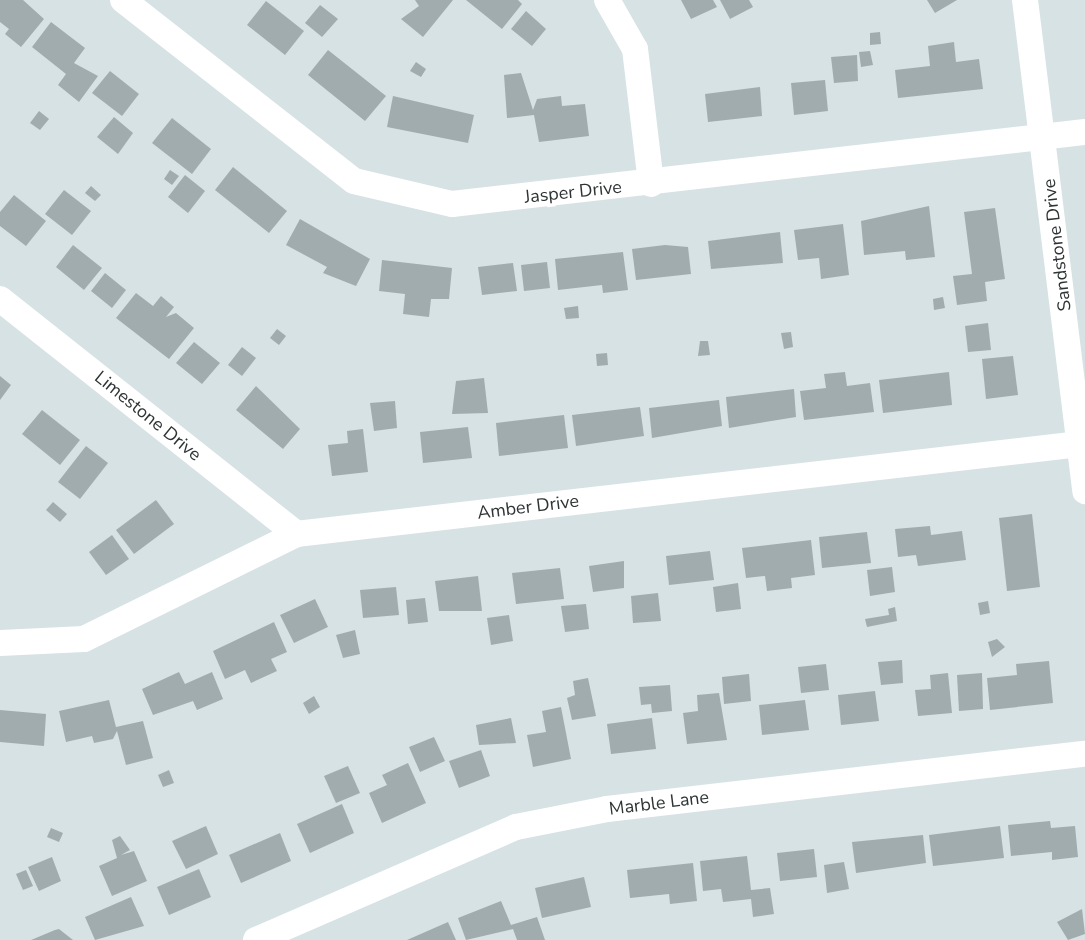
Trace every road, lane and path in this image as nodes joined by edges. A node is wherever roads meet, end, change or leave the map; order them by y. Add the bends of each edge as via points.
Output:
1 (124, 0) edge
2 (607, 0) edge
3 (1025, 0) edge
4 (1085, 132) edge
5 (1045, 138) junction
6 (651, 184) junction
7 (0, 299) edge
8 (1080, 444) junction
9 (1085, 491) edge
10 (296, 534) junction
11 (0, 643) edge
12 (1085, 754) edge
13 (256, 940) edge

1 - 6 street, Jasper Drive via 354,181 452,204
2 - 6 street via 635,49
3 - 5 street, Sandstone Drive
4 - 5 street, Jasper Drive
5 - 6 street, Jasper Drive
5 - 8 street, Sandstone Drive
7 - 10 street, Limestone Drive
8 - 9 street, Sandstone Drive
8 - 10 street, Amber Drive
10 - 11 street, Amber Drive via 84,639
12 - 13 street, Marble Lane via 607,809 516,827

